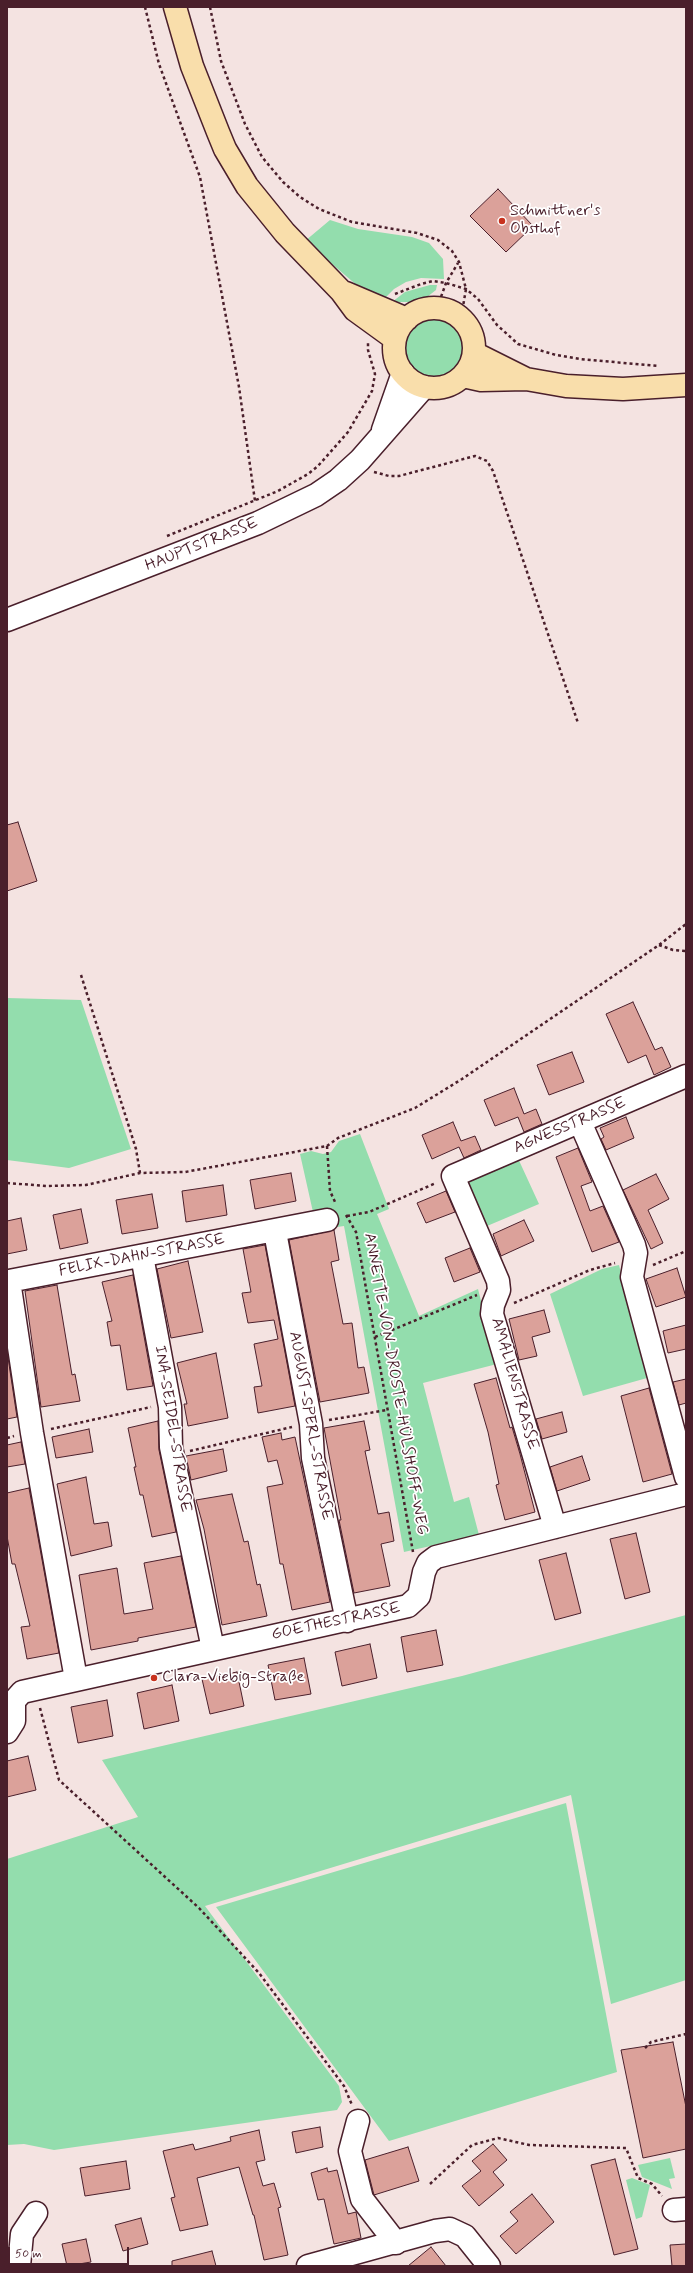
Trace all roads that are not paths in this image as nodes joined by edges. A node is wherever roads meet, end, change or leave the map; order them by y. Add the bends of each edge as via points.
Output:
1 (175, 7) edge
2 (341, 291) junction
3 (407, 319) junction
4 (395, 339) junction
5 (474, 353) junction
6 (402, 373) junction
7 (464, 376) junction
8 (526, 379) junction
9 (686, 385) edge
10 (424, 387) junction
11 (380, 439) junction
12 (7, 620) edge
13 (686, 1076) edge
14 (580, 1122) junction
15 (453, 1176) joint
16 (338, 1214) road end
17 (275, 1232) junction
18 (142, 1256) junction
19 (686, 1477) edge
20 (686, 1494) edge
21 (555, 1528) junction
22 (347, 1621) junction
23 (213, 1649) junction
24 (76, 1679) junction
25 (7, 1732) edge
26 (358, 2122) road end
27 (36, 2213) dead end
28 (15, 2230) edge
29 (396, 2242) junction
30 (19, 2266) edge
31 (308, 2266) edge
32 (489, 2266) edge

1 - 2 main road via 192,66 225,149 247,186 285,233
2 - 3 main road
2 - 4 main road via 355,310
3 - 4 main road via 399,328
3 - 5 main road via 426,309 450,311 461,318 472,334
4 - 6 main road via 395,357
5 - 7 main road via 471,365
5 - 8 main road
6 - 10 main road via 412,382
6 - 11 street, HAUPTSTRASSE
7 - 8 main road via 480,380
7 - 10 main road via 445,387
8 - 9 main road via 566,386 623,389
10 - 11 street, HAUPTSTRASSE
11 - 12 street, HAUPTSTRASSE via 338,480 292,508
13 - 14 street, AGNESSTRASSE
14 - 15 street, AGNESSTRASSE
14 - 19 street via 634,1245 635,1263 632,1277
15 - 21 street, AMALIENSTRASSE via 498,1281 492,1314
16 - 17 street, FELIX-DAHN-STRASSE
17 - 18 street, FELIX-DAHN-STRASSE
17 - 22 street, AUGUST-SPERL-STRASSE via 311,1424 312,1458
18 - 23 street, INA-SEIDEL-STRASSE via 170,1407 172,1454
18 - 24 street, FELIX-DAHN-STRASSE via 9,1281 32,1433
20 - 21 street
21 - 22 street, GOETHESTRASSE via 438,1556 428,1563 422,1590 414,1603
22 - 23 street, GOETHESTRASSE
23 - 24 street, GOETHESTRASSE
24 - 25 street, GOETHESTRASSE via 22,1692 14,1701 14,1721
26 - 29 street via 350,2151 362,2199
27 - 28 street
28 - 30 street
29 - 31 street
29 - 32 street via 450,2229 465,2236

